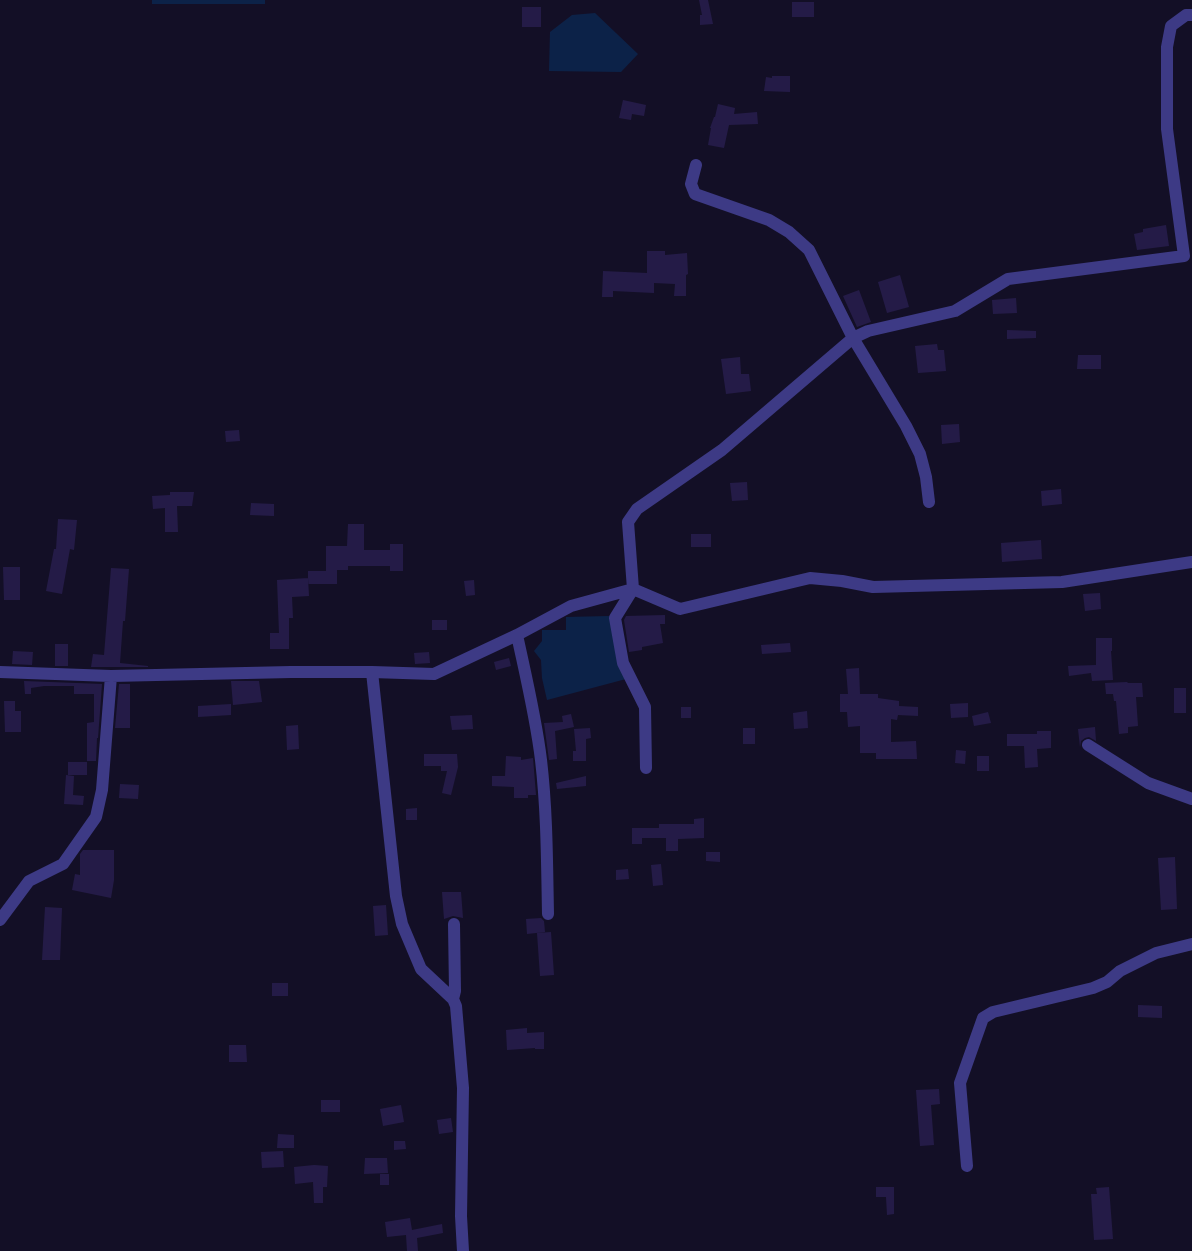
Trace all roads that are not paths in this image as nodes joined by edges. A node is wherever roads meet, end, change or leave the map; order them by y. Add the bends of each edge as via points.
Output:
1 (1192, 15) edge
2 (696, 165) dead end
3 (853, 338) junction
4 (929, 502) dead end
5 (1192, 562) edge
6 (633, 589) junction
7 (517, 636) junction
8 (0, 672) edge
9 (372, 672) junction
10 (111, 676) junction
11 (1088, 745) dead end
12 (646, 768) dead end
13 (1192, 799) edge
14 (548, 914) dead end
15 (0, 920) edge
16 (454, 924) dead end
17 (1192, 944) edge
18 (452, 999) junction
19 (967, 1166) dead end
20 (463, 1251) edge

1 - 3 street via 1186,15 1171,26 1167,47 1167,129 1184,256 1008,279 956,311 868,331
2 - 3 street via 691,184 696,194 769,220 809,250
3 - 4 street via 920,454
3 - 6 street via 722,450 637,509 628,522
5 - 6 street via 1062,582 874,587 810,578 680,609
6 - 7 street via 571,606
6 - 12 street via 616,618 623,663 645,707
7 - 9 street via 434,674
7 - 14 street via 541,761
8 - 10 street
9 - 10 street
9 - 18 street via 396,896 402,924 421,969
10 - 15 street via 102,790 96,817 63,864 29,881
11 - 13 street via 1148,783
16 - 18 street via 455,991
17 - 19 street via 1156,953 1093,988 994,1012 983,1018 960,1083
18 - 20 street via 456,1006 463,1088

